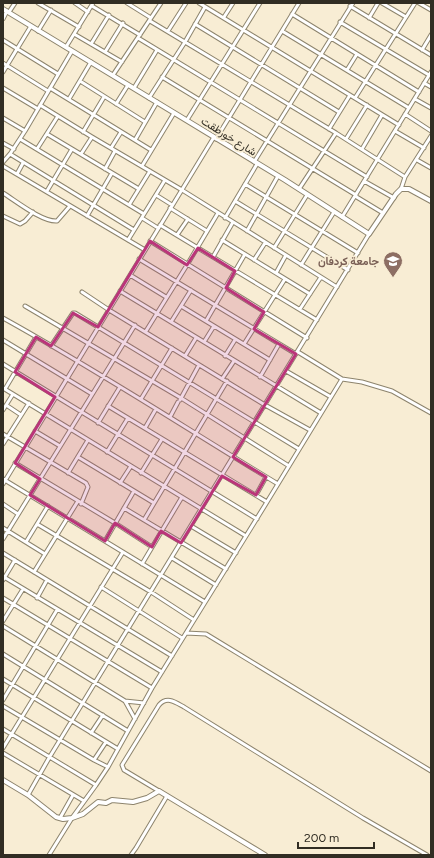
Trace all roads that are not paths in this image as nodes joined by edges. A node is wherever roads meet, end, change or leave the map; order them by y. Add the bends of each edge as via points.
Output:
1 (15, 3) edge
2 (38, 3) edge
3 (74, 3) edge
4 (127, 3) edge
5 (160, 3) edge
6 (186, 3) edge
7 (199, 3) edge
8 (233, 3) edge
9 (260, 3) edge
10 (299, 3) edge
11 (378, 3) edge
12 (382, 3) edge
13 (415, 3) edge
14 (419, 3) edge
15 (93, 4) edge
16 (351, 5) edge
17 (205, 7) junction
18 (3, 9) edge
19 (51, 10) junction
20 (431, 10) edge
21 (8, 12) junction
22 (88, 12) junction
23 (292, 14) junction
24 (109, 15) junction
25 (224, 17) junction
26 (406, 17) junction
27 (369, 18) junction
28 (3, 19) edge
29 (150, 19) junction
30 (340, 22) junction
31 (123, 24) junction
32 (195, 24) junction
33 (31, 26) junction
34 (78, 27) junction
35 (38, 30) junction
36 (244, 30) junction
37 (168, 31) junction
38 (282, 31) junction
39 (74, 34) junction
40 (396, 34) junction
41 (431, 35) edge
42 (139, 36) junction
43 (331, 38) junction
44 (3, 40) edge
45 (185, 42) junction
46 (91, 44) junction
47 (66, 47) junction
48 (272, 47) junction
49 (232, 48) junction
50 (17, 49) junction
51 (386, 49) junction
52 (158, 50) junction
53 (422, 50) junction
54 (72, 51) junction
55 (106, 52) junction
56 (321, 54) junction
57 (357, 54) junction
58 (431, 55) edge
59 (174, 60) junction
60 (92, 62) junction
61 (122, 62) junction
62 (3, 63) edge
63 (222, 64) junction
64 (262, 65) junction
65 (7, 66) junction
66 (376, 66) junction
67 (347, 70) junction
68 (310, 71) junction
69 (3, 72) edge
70 (431, 72) edge
71 (58, 74) junction
72 (113, 75) junction
73 (429, 75) junction
74 (162, 77) junction
75 (80, 81) junction
76 (210, 82) junction
77 (251, 82) junction
78 (366, 82) junction
79 (424, 83) junction
80 (128, 85) junction
81 (431, 87) edge
82 (3, 88) edge
83 (134, 88) junction
84 (300, 88) junction
85 (49, 89) junction
86 (419, 92) junction
87 (350, 95) junction
88 (104, 97) junction
89 (149, 98) junction
90 (355, 98) junction
91 (415, 98) junction
92 (69, 99) junction
93 (200, 99) junction
94 (241, 100) junction
95 (157, 102) junction
96 (40, 104) junction
97 (116, 104) junction
98 (289, 105) junction
99 (367, 105) junction
100 (409, 108) junction
101 (431, 108) edge
102 (38, 109) junction
103 (174, 112) junction
104 (339, 112) junction
105 (405, 114) junction
106 (94, 115) junction
107 (382, 115) junction
108 (58, 116) junction
109 (3, 118) edge
110 (230, 118) junction
111 (187, 120) junction
112 (145, 122) junction
113 (278, 123) junction
114 (399, 125) junction
115 (329, 129) junction
116 (25, 131) junction
117 (395, 131) junction
118 (431, 131) edge
119 (83, 132) junction
120 (121, 132) junction
121 (336, 133) junction
122 (47, 134) junction
123 (431, 136) edge
124 (92, 137) junction
125 (215, 138) junction
126 (20, 139) junction
127 (346, 139) junction
128 (134, 140) junction
129 (267, 140) junction
130 (430, 142) edge
131 (3, 143) edge
132 (111, 148) junction
133 (362, 148) junction
134 (424, 148) junction
135 (14, 149) junction
136 (37, 149) junction
137 (72, 149) junction
138 (151, 150) junction
139 (115, 151) junction
140 (324, 151) junction
141 (10, 154) junction
142 (81, 154) junction
143 (378, 159) junction
144 (417, 160) junction
145 (3, 162) edge
146 (23, 163) junction
147 (256, 163) junction
148 (63, 164) junction
149 (3, 166) edge
150 (142, 166) junction
151 (313, 168) junction
152 (431, 168) edge
153 (105, 169) junction
154 (150, 171) junction
155 (112, 173) junction
156 (17, 174) junction
157 (278, 176) junction
158 (367, 177) junction
159 (405, 177) junction
160 (165, 180) junction
161 (53, 181) junction
162 (364, 181) junction
163 (245, 184) junction
164 (103, 189) junction
165 (299, 189) junction
166 (401, 189) junction
167 (139, 190) junction
168 (182, 190) junction
169 (47, 191) junction
170 (3, 193) edge
171 (156, 195) junction
172 (307, 195) junction
173 (356, 195) junction
174 (267, 197) junction
175 (394, 198) junction
176 (235, 201) junction
177 (431, 201) edge
178 (93, 205) junction
179 (129, 205) junction
180 (70, 206) junction
181 (171, 207) junction
182 (34, 212) junction
183 (334, 212) junction
184 (218, 213) junction
185 (383, 213) junction
186 (257, 214) junction
187 (295, 214) junction
188 (3, 216) edge
189 (87, 216) junction
190 (143, 216) junction
191 (342, 217) junction
192 (225, 218) junction
193 (188, 219) junction
194 (233, 222) junction
195 (159, 226) junction
196 (134, 230) junction
197 (207, 231) junction
198 (247, 231) junction
199 (284, 231) junction
200 (322, 231) junction
201 (369, 234) junction
202 (178, 235) junction
203 (128, 240) junction
204 (222, 240) junction
205 (150, 241) junction
206 (265, 243) junction
207 (198, 248) junction
208 (274, 248) junction
209 (312, 248) junction
210 (145, 250) junction
211 (245, 254) junction
212 (358, 254) junction
213 (286, 256) junction
214 (213, 257) junction
215 (139, 259) junction
216 (254, 260) junction
217 (187, 265) junction
218 (301, 265) junction
219 (348, 270) junction
220 (235, 271) junction
221 (276, 273) junction
222 (130, 275) junction
223 (320, 277) junction
224 (284, 279) junction
225 (176, 281) junction
226 (337, 287) junction
227 (226, 288) junction
228 (191, 290) junction
229 (120, 291) junction
230 (82, 292) dead end
231 (275, 294) junction
232 (310, 294) junction
233 (166, 297) junction
234 (216, 305) junction
235 (24, 306) dead end
236 (181, 306) junction
237 (300, 309) junction
238 (109, 310) junction
239 (264, 312) junction
240 (156, 313) junction
241 (3, 318) edge
242 (318, 320) junction
243 (206, 321) junction
244 (171, 322) junction
245 (135, 325) junction
246 (214, 326) junction
247 (98, 327) junction
248 (62, 328) junction
249 (254, 329) junction
250 (146, 331) junction
251 (36, 336) junction
252 (196, 338) junction
253 (307, 338) junction
254 (3, 340) edge
255 (236, 340) junction
256 (124, 342) junction
257 (204, 342) junction
258 (88, 343) junction
259 (244, 344) junction
260 (279, 344) junction
261 (51, 346) junction
262 (172, 348) junction
263 (297, 353) junction
264 (26, 354) junction
265 (185, 356) junction
266 (226, 356) junction
267 (114, 359) junction
268 (270, 360) junction
269 (77, 361) junction
270 (234, 361) junction
271 (3, 364) edge
272 (200, 365) junction
273 (161, 366) junction
274 (286, 371) junction
275 (15, 372) junction
276 (103, 377) junction
277 (260, 377) junction
278 (66, 378) junction
279 (222, 379) junction
280 (342, 379) junction
281 (227, 381) junction
282 (152, 382) junction
283 (190, 382) junction
284 (276, 386) junction
285 (120, 387) junction
286 (4, 388) edge
287 (13, 394) junction
288 (92, 394) junction
289 (55, 397) junction
290 (331, 397) junction
291 (217, 398) junction
292 (141, 399) junction
293 (180, 400) junction
294 (28, 403) junction
295 (6, 405) junction
296 (265, 405) junction
297 (108, 406) junction
298 (156, 409) junction
299 (3, 410) edge
300 (81, 412) junction
301 (46, 413) junction
302 (321, 413) junction
303 (431, 413) edge
304 (21, 415) junction
305 (207, 415) junction
306 (170, 417) junction
307 (128, 418) junction
308 (255, 422) junction
309 (98, 423) junction
310 (145, 428) junction
311 (70, 429) junction
312 (310, 430) junction
313 (34, 431) junction
314 (3, 434) edge
315 (118, 434) junction
316 (196, 434) junction
317 (8, 436) junction
318 (245, 438) junction
319 (162, 439) junction
320 (88, 440) junction
321 (3, 444) edge
322 (60, 446) junction
323 (25, 447) junction
324 (299, 449) junction
325 (107, 452) junction
326 (185, 452) junction
327 (152, 455) junction
328 (78, 457) junction
329 (233, 457) junction
330 (15, 463) junction
331 (50, 463) junction
332 (131, 466) junction
333 (289, 466) junction
334 (175, 469) junction
335 (68, 473) junction
336 (141, 473) junction
337 (222, 476) junction
338 (266, 477) junction
339 (4, 479) edge
340 (40, 479) junction
341 (120, 483) junction
342 (3, 484) edge
343 (278, 484) junction
344 (165, 486) junction
345 (134, 491) junction
346 (212, 492) junction
347 (30, 495) junction
348 (256, 496) junction
349 (182, 498) junction
350 (79, 502) junction
351 (267, 502) junction
352 (154, 503) junction
353 (3, 504) edge
354 (48, 506) junction
355 (124, 508) junction
356 (201, 509) junction
357 (18, 514) junction
358 (67, 518) junction
359 (257, 519) junction
360 (144, 520) junction
361 (115, 523) junction
362 (37, 524) junction
363 (191, 526) junction
364 (3, 528) edge
365 (8, 531) junction
366 (161, 531) junction
367 (56, 536) junction
368 (246, 536) junction
369 (3, 539) edge
370 (104, 541) junction
371 (26, 542) junction
372 (181, 542) junction
373 (152, 548) junction
374 (123, 552) junction
375 (3, 553) edge
376 (236, 553) junction
377 (45, 554) junction
378 (172, 558) junction
379 (15, 560) junction
380 (142, 564) junction
381 (226, 569) junction
382 (112, 570) junction
383 (34, 572) junction
384 (161, 575) junction
385 (4, 578) edge
386 (47, 580) junction
387 (216, 585) junction
388 (101, 587) junction
389 (23, 589) junction
390 (151, 592) junction
391 (3, 598) edge
392 (37, 598) junction
393 (205, 602) junction
394 (13, 605) junction
395 (90, 606) junction
396 (58, 610) junction
397 (140, 611) junction
398 (194, 620) junction
399 (3, 621) edge
400 (79, 623) junction
401 (3, 626) edge
402 (48, 626) junction
403 (128, 629) junction
404 (186, 633) junction
405 (182, 638) junction
406 (70, 640) junction
407 (35, 646) junction
408 (118, 646) junction
409 (3, 654) edge
410 (172, 656) junction
411 (58, 659) junction
412 (108, 663) junction
413 (24, 666) junction
414 (162, 672) junction
415 (3, 679) edge
416 (45, 679) junction
417 (96, 683) junction
418 (12, 685) junction
419 (152, 688) junction
420 (34, 698) junction
421 (3, 700) edge
422 (125, 701) junction
423 (83, 703) junction
424 (144, 703) junction
425 (3, 706) edge
426 (103, 715) junction
427 (22, 717) junction
428 (135, 719) junction
429 (72, 721) junction
430 (3, 729) edge
431 (128, 731) junction
432 (92, 733) junction
433 (12, 734) junction
434 (60, 740) junction
435 (106, 742) junction
436 (3, 748) edge
437 (118, 749) junction
438 (3, 753) edge
439 (49, 758) junction
440 (94, 760) junction
441 (108, 766) junction
442 (431, 771) edge
443 (39, 775) junction
444 (3, 780) edge
445 (96, 785) junction
446 (159, 791) junction
447 (28, 795) junction
448 (73, 795) junction
449 (167, 796) junction
450 (84, 801) junction
451 (60, 818) junction
452 (72, 818) junction
453 (49, 855) edge
454 (131, 855) edge
455 (265, 855) edge
456 (427, 855) edge

1 - 21 street
2 - 19 street
3 - 22 street
4 - 29 street
5 - 29 street
6 - 37 street
7 - 17 street
8 - 25 street
9 - 36 street
10 - 23 street
11 - 27 street
12 - 26 street
13 - 26 street
14 - 20 street
15 - 22 street
15 - 24 street
16 - 27 street
16 - 30 street
17 - 25 street
17 - 32 street
18 - 21 street, شارع خورطقت
19 - 34 street
19 - 35 street
21 - 28 street
21 - 33 street, شارع خورطقت
22 - 34 street
23 - 38 street
23 - 43 street
24 - 31 street
24 - 46 street
25 - 36 street
26 - 40 street
27 - 40 street
29 - 37 street
29 - 42 street
30 - 43 street
30 - 51 street
31 - 42 street
31 - 55 street
32 - 45 street
32 - 49 street
33 - 35 street, شارع خورطقت
33 - 50 street
34 - 39 street
35 - 47 street, شارع خورطقت
36 - 48 street
36 - 49 street
37 - 45 street
38 - 48 street
38 - 56 street
39 - 46 street
39 - 47 street
40 - 51 street
40 - 53 street
41 - 53 street
42 - 52 street
42 - 61 street
43 - 56 street
43 - 57 street
44 - 50 street
45 - 59 street
45 - 63 street
46 - 55 street
47 - 54 street, شارع خورطقت
48 - 64 street
48 - 68 street
49 - 63 street
49 - 64 street
50 - 65 street
50 - 71 street
51 - 66 street
51 - 73 street
52 - 59 street
52 - 83 street
53 - 58 street
54 - 60 street, شارع خورطقت
54 - 71 street
55 - 61 street
56 - 67 street
56 - 68 street
57 - 66 street
57 - 67 street
59 - 74 street
59 - 76 street
60 - 72 street, شارع خورطقت
60 - 75 street
61 - 72 street
62 - 65 street
63 - 76 street
63 - 77 street
64 - 77 street
64 - 84 street
65 - 69 street
65 - 85 street
66 - 78 street
66 - 86 street
67 - 78 street
68 - 84 street
68 - 87 street
70 - 73 street
71 - 85 street
72 - 80 street, شارع خورطقت
73 - 79 street
74 - 89 street
74 - 93 street
75 - 88 street
75 - 92 street
76 - 93 street
76 - 94 street
77 - 94 street
77 - 98 street
78 - 90 street
78 - 100 street
79 - 81 street
79 - 86 street
80 - 83 street, شارع خورطقت
80 - 97 street
82 - 102 street
83 - 89 street, شارع خورطقت
84 - 98 street
84 - 104 street
85 - 92 street
85 - 96 street
86 - 91 street
87 - 90 street
87 - 104 street
88 - 97 street
88 - 106 street
89 - 95 street, شارع خورطقت
90 - 99 street
91 - 100 street
91 - 101 street
92 - 106 street
93 - 110 street
93 - 111 street
94 - 110 street
94 - 113 street
95 - 103 street, شارع خورطقت
95 - 112 street
96 - 102 street
96 - 108 street
97 - 112 street
98 - 113 street
98 - 115 street
99 - 107 street
99 - 127 street
100 - 105 street
102 - 116 street
103 - 111 street, شارع خورطقت
103 - 138 street
104 - 115 street
105 - 114 street
105 - 118 street
106 - 119 street
106 - 120 street
107 - 114 street
107 - 133 street
108 - 119 street
108 - 122 street
109 - 116 street
110 - 125 street
110 - 129 street
111 - 125 street, شارع خورطقت
112 - 128 street
113 - 129 street
113 - 140 street
114 - 117 street
115 - 121 street
116 - 126 street
117 - 134 street
117 - 143 street
119 - 124 street
120 - 128 street
120 - 132 street
121 - 127 street
121 - 140 street
122 - 136 street
122 - 137 street
123 - 130 street
124 - 132 street
124 - 142 street
125 - 147 street, شارع خورطقت
125 - 168 street
126 - 135 street
126 - 136 street
127 - 133 street
128 - 138 street
129 - 147 street
129 - 151 street
130 - 134 street
131 - 135 street
132 - 139 street
133 - 143 street
134 - 144 street
135 - 141 street
136 - 148 street
137 - 142 street
137 - 148 street
138 - 150 street
139 - 150 street
139 - 153 street
140 - 151 street
140 - 158 street
141 - 145 street
141 - 146 street
142 - 153 street
143 - 158 street
143 - 159 street
144 - 152 street
144 - 159 street
146 - 156 street
146 - 161 street
147 - 157 street, شارع خورطقت
147 - 163 street
148 - 161 street
148 - 164 street
149 - 156 street
150 - 154 street
151 - 165 street
151 - 173 street
153 - 155 street
154 - 160 street
154 - 167 street
155 - 164 street
155 - 167 street
156 - 169 street
157 - 165 street, شارع خورطقت
157 - 174 street
158 - 162 street
159 - 166 street
160 - 168 street
160 - 171 street
161 - 169 street
161 - 178 street
162 - 173 street
162 - 175 street
163 - 174 street
163 - 176 street
164 - 178 street
164 - 179 street
165 - 172 street, شارع خورطقت
166 - 175 street
166 - 177 street via 409,189
167 - 179 street
168 - 181 street
168 - 184 street
169 - 180 street
170 - 182 street
171 - 181 street
171 - 190 street
172 - 183 street, شارع خورطقت
172 - 187 street
173 - 185 street
173 - 191 street
174 - 186 street
174 - 187 street
175 - 185 street
176 - 186 street
176 - 192 street
178 - 189 street
178 - 196 street
179 - 190 street
180 - 182 street via 57,221 46,219
180 - 189 street
181 - 193 street
181 - 195 street
182 - 188 street via 20,224
183 - 191 street, شارع خورطقت
183 - 200 street
184 - 192 street
184 - 197 street
185 - 201 street
186 - 198 street
186 - 199 street
187 - 199 street
187 - 200 street
189 - 203 street
190 - 195 street
190 - 196 street
191 - 201 street, شارع خورطقت
192 - 194 street
193 - 197 street
193 - 202 street
194 - 198 street
194 - 204 street
195 - 202 street
195 - 205 street
196 - 203 street
197 - 207 street
198 - 206 street
199 - 208 street
199 - 209 street
200 - 209 street
200 - 212 street
201 - 212 street
202 - 207 street
203 - 210 street
204 - 211 street
204 - 214 street
205 - 210 street
205 - 217 street
206 - 208 street
206 - 216 street
207 - 214 street
207 - 217 street
208 - 213 street
209 - 218 street
209 - 219 street
210 - 215 street
211 - 216 street
211 - 220 street
212 - 219 street
213 - 218 street
213 - 221 street
214 - 220 street
215 - 222 street
215 - 225 street
216 - 221 street
217 - 225 street
217 - 227 street
218 - 223 street
219 - 226 street
220 - 227 street
220 - 231 street
221 - 224 street
222 - 229 street
222 - 233 street
223 - 226 street
223 - 232 street
224 - 231 street
224 - 232 street
225 - 228 street
225 - 233 street
226 - 242 street
227 - 234 street
227 - 239 street
228 - 234 street
228 - 236 street
229 - 238 street
229 - 240 street
230 - 238 street
231 - 237 street
231 - 239 street
232 - 237 street
233 - 240 street
234 - 243 street
234 - 249 street
235 - 248 street
236 - 243 street
236 - 244 street
237 - 242 street
238 - 245 street
238 - 247 street
239 - 249 street
239 - 253 street
240 - 244 street
240 - 250 street
241 - 251 street
242 - 253 street
243 - 246 street
244 - 252 street
245 - 250 street
245 - 256 street
246 - 255 street
246 - 257 street
247 - 248 street via 74,312
247 - 256 street
247 - 258 street
248 - 258 street
248 - 261 street
249 - 259 street
249 - 260 street
250 - 262 street
251 - 261 street
251 - 264 street
252 - 257 street
252 - 265 street
253 - 263 street
254 - 264 street
255 - 259 street
255 - 266 street
256 - 267 street
256 - 273 street
257 - 266 street
258 - 267 street
258 - 269 street
259 - 268 street
260 - 263 street
260 - 268 street
261 - 269 street
262 - 265 street
262 - 273 street
263 - 274 street
263 - 280 street
264 - 275 street
264 - 278 street
265 - 272 street
266 - 270 street
267 - 276 street
267 - 282 street
268 - 277 street
269 - 276 street
269 - 278 street
270 - 277 street
270 - 279 street
271 - 275 street
272 - 279 street
272 - 283 street
273 - 282 street
273 - 283 street
274 - 284 street
274 - 290 street
275 - 286 street
275 - 289 street
276 - 285 street
276 - 288 street
277 - 284 street
278 - 288 street
278 - 289 street
279 - 281 street
280 - 290 street
280 - 303 street via 392,391
281 - 291 street
281 - 296 street
282 - 292 street
282 - 293 street
283 - 291 street
283 - 293 street
284 - 296 street
284 - 302 street
285 - 292 street
285 - 297 street
286 - 287 street
287 - 294 street
287 - 295 street
288 - 300 street
289 - 300 street
289 - 301 street
290 - 302 street
291 - 305 street
291 - 308 street
292 - 298 street
293 - 305 street
293 - 306 street
294 - 301 street
294 - 304 street
295 - 299 street
295 - 304 street
296 - 308 street
296 - 312 street
297 - 307 street
297 - 309 street
298 - 306 street
298 - 310 street
300 - 309 street
300 - 311 street
301 - 311 street
301 - 313 street
302 - 312 street
304 - 317 street
305 - 316 street
305 - 318 street
306 - 316 street
307 - 310 street
307 - 315 street
308 - 318 street
308 - 324 street
309 - 315 street
310 - 319 street
311 - 320 street
311 - 322 street
312 - 324 street
313 - 322 street
313 - 323 street
314 - 317 street
315 - 325 street
315 - 327 street
316 - 326 street
316 - 329 street
317 - 321 street
317 - 323 street
318 - 329 street
318 - 333 street
319 - 326 street
319 - 327 street
320 - 325 street
320 - 328 street
322 - 331 street
323 - 330 street
323 - 331 street
324 - 333 street
325 - 332 street
326 - 334 street
326 - 337 street
327 - 334 street
327 - 336 street
328 - 335 street
328 - 341 street
329 - 337 street
329 - 338 street
330 - 339 street
330 - 340 street
331 - 335 street
331 - 340 street
332 - 336 street
332 - 341 street
333 - 343 street
334 - 344 street
334 - 346 street
335 - 350 street via 88,487
336 - 344 street
337 - 346 street
337 - 348 street
338 - 343 street
338 - 348 street
339 - 342 street
339 - 347 street
340 - 347 street
340 - 350 street
341 - 345 street
343 - 351 street
344 - 349 street
344 - 352 street
345 - 352 street
345 - 355 street
346 - 356 street
346 - 359 street
347 - 354 street
347 - 357 street
348 - 351 street
349 - 356 street
349 - 366 street
350 - 358 street
350 - 361 street
351 - 359 street
352 - 360 street
353 - 357 street
354 - 358 street
354 - 362 street
355 - 360 street
355 - 361 street
356 - 363 street
356 - 368 street
357 - 365 street
358 - 367 street
358 - 370 street
359 - 368 street
360 - 366 street
361 - 370 street
361 - 373 street
362 - 367 street
362 - 371 street
363 - 372 street
363 - 376 street
364 - 365 street
365 - 369 street
365 - 371 street
366 - 372 street
366 - 373 street
367 - 377 street
367 - 382 street
368 - 376 street
370 - 374 street
371 - 377 street
372 - 378 street
372 - 381 street
373 - 380 street
374 - 380 street
374 - 382 street
375 - 379 street
376 - 381 street
377 - 383 street
378 - 384 street
378 - 387 street
379 - 383 street
379 - 385 street
380 - 384 street
381 - 387 street
382 - 388 street
382 - 390 street
383 - 386 street
384 - 390 street
384 - 393 street
385 - 389 street
386 - 392 street
386 - 395 street
387 - 393 street
388 - 395 street
388 - 397 street
389 - 392 street
389 - 394 street
390 - 397 street
390 - 398 street
391 - 394 street
392 - 396 street
393 - 398 street
394 - 399 street
394 - 402 street
395 - 400 street
395 - 403 street
396 - 400 street
396 - 402 street
397 - 403 street
397 - 405 street
398 - 404 street
400 - 406 street
400 - 408 street
401 - 407 street
402 - 406 street
402 - 407 street
403 - 408 street
403 - 410 street
404 - 405 street
404 - 442 street via 206,634
405 - 410 street
406 - 411 street
406 - 412 street
407 - 411 street
407 - 413 street
408 - 412 street
408 - 414 street
409 - 413 street
410 - 414 street
411 - 416 street
411 - 417 street
412 - 417 street
412 - 419 street
413 - 416 street
413 - 418 street
414 - 419 street
415 - 418 street
416 - 420 street
416 - 423 street
417 - 422 street
417 - 423 street
418 - 420 street
418 - 421 street
419 - 424 street
420 - 427 street
420 - 429 street
422 - 424 street
422 - 428 street
423 - 426 street
423 - 429 street
424 - 428 street
425 - 427 street
426 - 431 street
426 - 432 street
427 - 433 street
427 - 434 street
428 - 431 street
429 - 432 street
429 - 434 street
430 - 433 street
431 - 437 street
432 - 435 street
433 - 436 street
433 - 439 street
434 - 439 street
434 - 440 street
435 - 437 street
435 - 440 street
437 - 441 street
438 - 443 street
439 - 443 street
439 - 445 street
440 - 441 street
441 - 445 street
443 - 447 street
443 - 448 street
444 - 447 street
445 - 450 street
446 - 449 street
446 - 452 street via 133,802 98,802 83,814
446 - 456 street via 124,770 122,765 159,705 169,700
447 - 451 street
448 - 450 street
448 - 451 street
449 - 454 street
449 - 455 street
450 - 452 street
451 - 452 street
452 - 453 street

